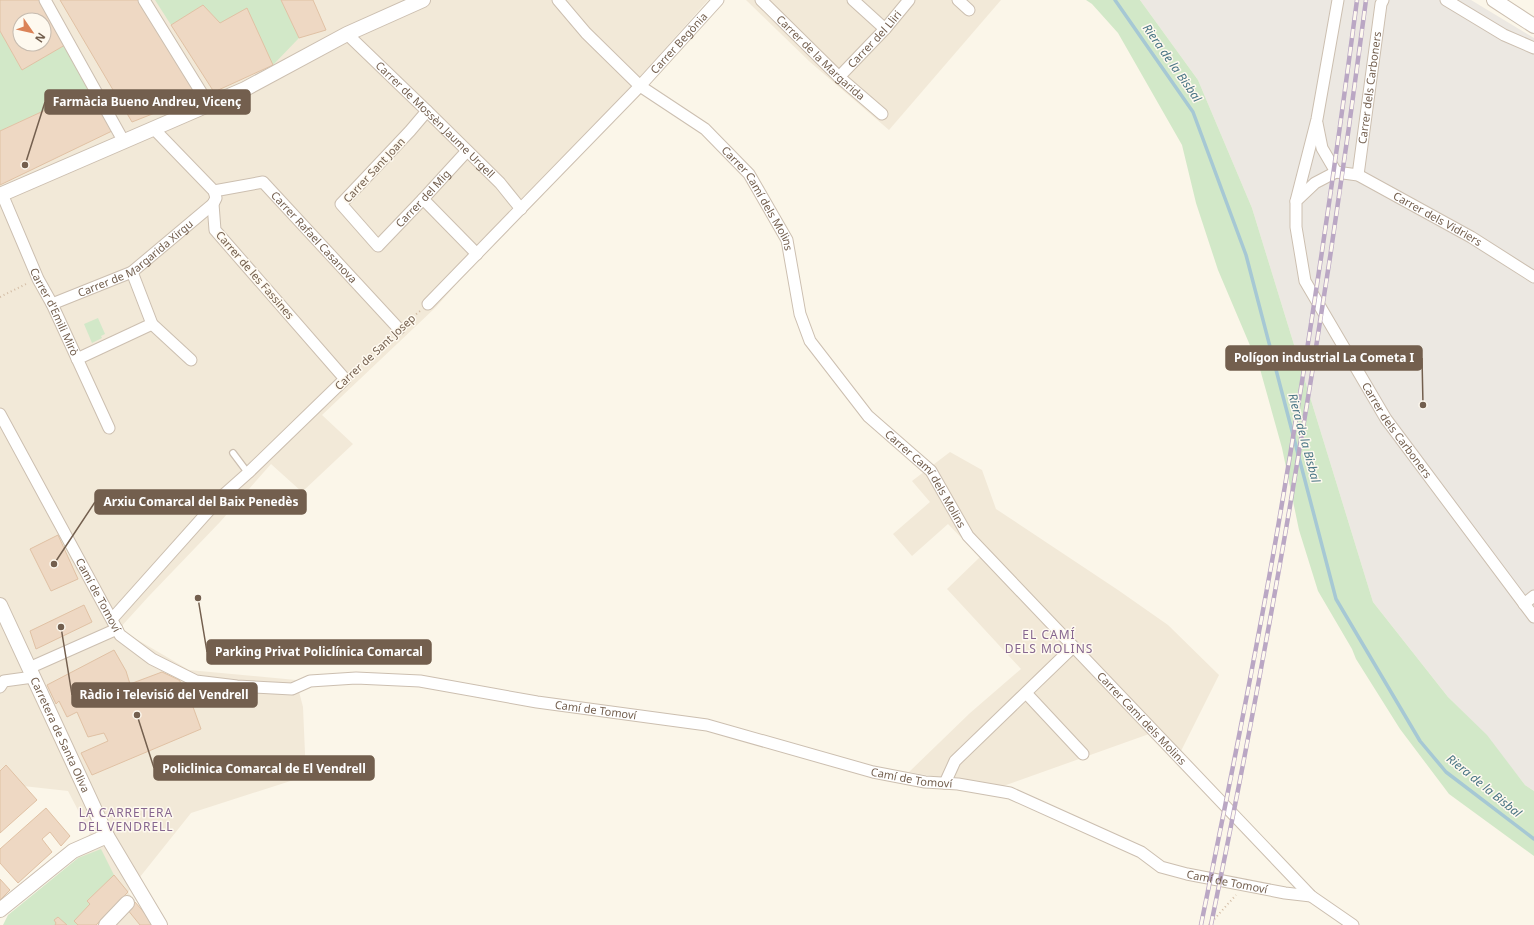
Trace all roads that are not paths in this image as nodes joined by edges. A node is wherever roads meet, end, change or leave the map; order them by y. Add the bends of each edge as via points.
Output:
1 (45, 0) edge
2 (144, 0) edge
3 (423, 0) edge
4 (558, 0) edge
5 (718, 0) edge
6 (761, 0) edge
7 (853, 0) edge
8 (909, 0) edge
9 (958, 0) edge
10 (1338, 0) edge
11 (1383, 0) edge
12 (1446, 0) edge
13 (1494, 0) edge
14 (969, 10) dead end
15 (1534, 26) edge
16 (885, 29) junction
17 (347, 34) junction
18 (1534, 48) edge
19 (839, 77) junction
20 (640, 86) junction
21 (209, 105) junction
22 (427, 111) junction
23 (882, 114) dead end
24 (1317, 119) junction
25 (154, 129) junction
26 (124, 142) junction
27 (467, 151) junction
28 (1336, 172) junction
29 (1358, 176) junction
30 (214, 191) junction
31 (1, 194) edge
32 (423, 199) junction
33 (1296, 201) junction
34 (213, 204) junction
35 (521, 209) junction
36 (378, 246) joint
37 (477, 254) junction
38 (132, 272) junction
39 (1534, 277) edge
40 (52, 304) junction
41 (428, 304) road end
42 (152, 324) junction
43 (399, 329) road end
44 (77, 359) junction
45 (191, 360) dead end
46 (345, 378) joint
47 (0, 414) edge
48 (109, 428) dead end
49 (234, 454) dead end
50 (248, 473) junction
51 (1534, 596) edge
52 (1524, 604) junction
53 (0, 605) edge
54 (1534, 617) edge
55 (114, 624) junction
56 (1074, 646) junction
57 (31, 672) junction
58 (1, 683) edge
59 (1026, 693) junction
60 (1083, 754) dead end
61 (945, 783) junction
62 (108, 836) junction
63 (1312, 896) junction
64 (126, 903) dead end
65 (4, 907) edge
66 (0, 916) edge
67 (106, 925) edge
68 (160, 925) edge
69 (1353, 925) edge

1 - 26 street
2 - 21 street
3 - 17 street
4 - 20 street, Carrer Camí dels Molins via 586,33
5 - 20 street, Carrer Begònia
6 - 19 street, Carrer de la Margarida
7 - 16 street
8 - 16 street, Carrer del Lliri
9 - 14 street
10 - 24 street, Carrer dels Carboners
11 - 29 street, Carrer dels Carboners
12 - 18 street via 1504,35
13 - 15 street
16 - 19 street, Carrer del Lliri
17 - 21 street via 245,89
17 - 22 street, Carrer de Mossèn Jaume Urgell
19 - 23 street, Carrer de la Margarida
20 - 35 street
20 - 56 street, Carrer Camí dels Molins via 705,129 749,174 787,240 800,314 810,341 868,416 931,471 968,536
21 - 25 street
22 - 27 street, Carrer de Mossèn Jaume Urgell
22 - 36 street, Carrer Sant Joan via 341,204
24 - 28 street, Carrer dels Carboners via 1322,148
24 - 33 street, Carrer dels Carboners
25 - 26 street
25 - 30 street
26 - 31 street
27 - 32 street, Carrer del Mig
27 - 35 street, Carrer de Mossèn Jaume Urgell via 500,183
28 - 29 street, Carrer dels Vidriers
28 - 33 street via 1315,182
29 - 39 street, Carrer dels Vidriers via 1471,238
30 - 34 street, Carrer de les Fassines via 216,198
30 - 43 street, Carrer Rafael Casanova via 263,182
31 - 40 street, Carrer d'Emili Mirò via 38,279
32 - 36 street, Carrer del Mig
32 - 37 street
33 - 52 street, Carrer dels Carboners via 1296,227 1305,281 1386,419
34 - 38 street, Carrer de Margarida Xirgu
34 - 46 street, Carrer de les Fassines via 215,230
35 - 37 street
37 - 41 street
38 - 40 street, Carrer de Margarida Xirgu
38 - 42 street
40 - 44 street, Carrer d'Emili Mirò
42 - 44 street
42 - 45 street
44 - 48 street, Carrer d'Emili Mirò
46 - 50 street, Carrer de Sant Josep
47 - 55 street, Camí de Tomoví
49 - 50 lane
50 - 55 street, Carrer de Sant Josep via 221,497
51 - 52 street
52 - 54 street, Carrer dels Carboners
53 - 57 street, Carretera de Santa Oliva
55 - 57 street, Carrer de Sant Josep
55 - 61 street, Camí de Tomoví via 120,635 152,659 196,681 292,689 310,681 356,678 420,681 537,702 707,725 873,772 925,782
56 - 59 street
56 - 63 street, Carrer Camí dels Molins
57 - 58 street, Carrer de Sant Josep
57 - 62 street, Carretera de Santa Oliva
59 - 60 street
59 - 61 street via 955,761
61 - 63 street, Camí de Tomoví via 1010,793 1141,852 1161,867 1285,893
62 - 65 street via 73,851
62 - 68 street, Carretera de Santa Oliva
63 - 69 street, Carrer Camí dels Molins
64 - 67 street
65 - 66 street

